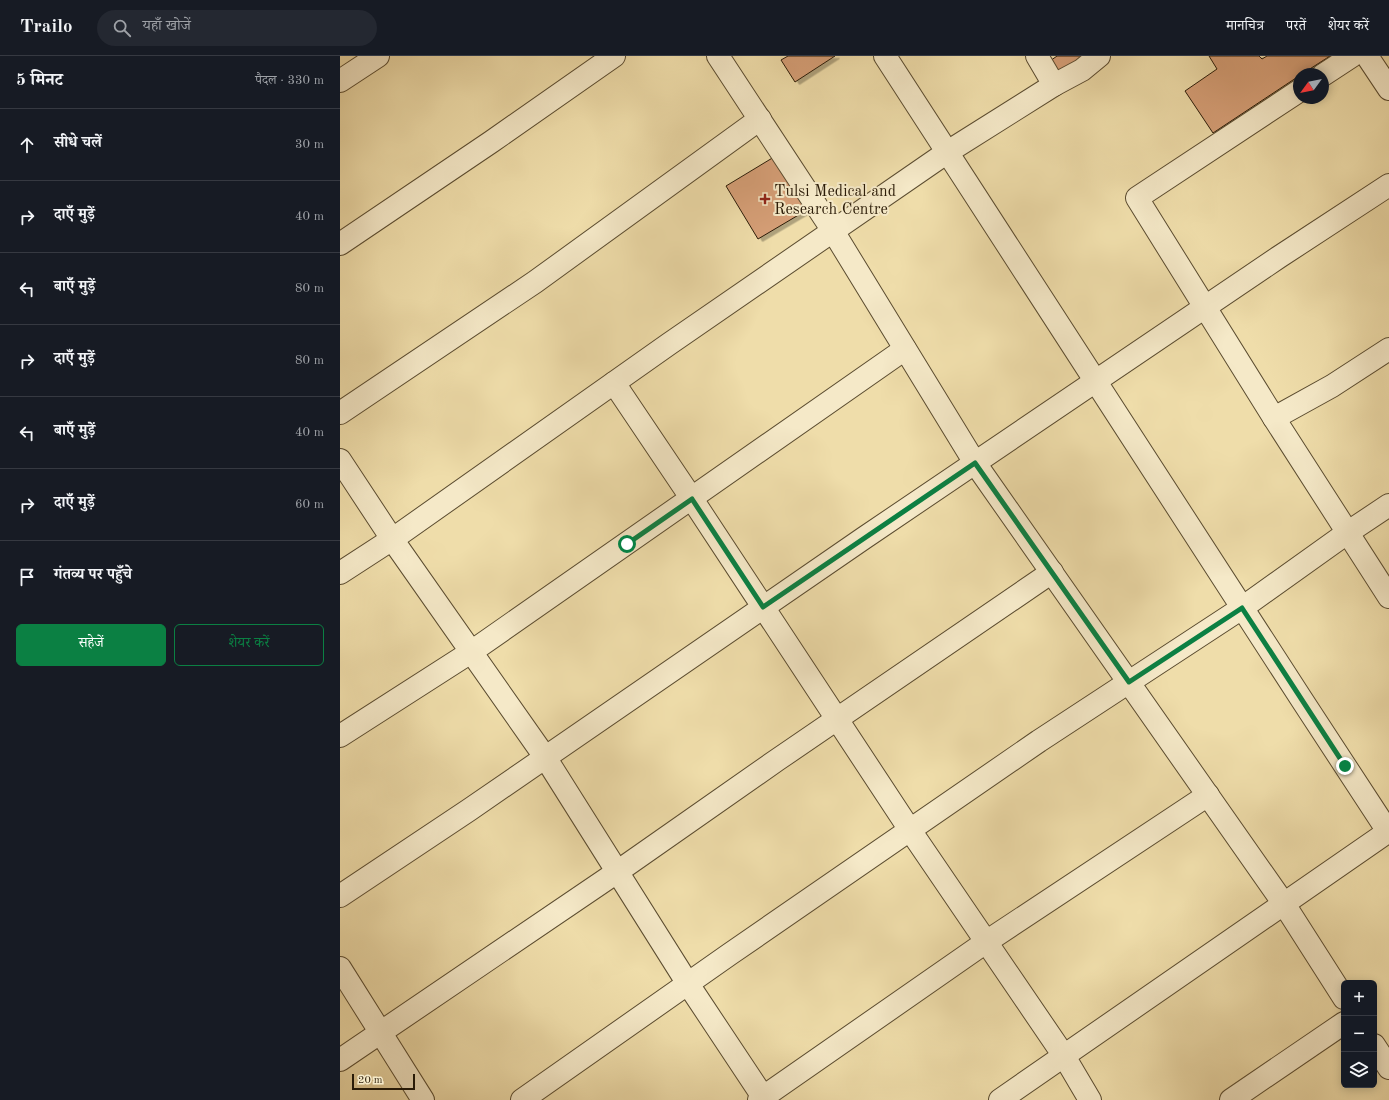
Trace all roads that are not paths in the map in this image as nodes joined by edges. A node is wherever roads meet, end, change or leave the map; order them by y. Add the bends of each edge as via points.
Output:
1 (378, 56) edge
2 (614, 56) edge
3 (718, 56) edge
4 (885, 56) edge
5 (1037, 56) edge
6 (1099, 56) edge
7 (1352, 56) edge
8 (1367, 56) edge
9 (1329, 71) edge
10 (340, 81) edge
11 (1054, 85) junction
12 (1389, 89) edge
13 (1293, 95) edge
14 (760, 119) junction
15 (946, 153) junction
16 (1389, 185) edge
17 (833, 231) junction
18 (340, 244) edge
19 (1205, 307) junction
20 (905, 349) junction
21 (1389, 349) edge
22 (1095, 382) junction
23 (614, 383) junction
24 (340, 413) edge
25 (1274, 418) junction
26 (340, 460) edge
27 (975, 463) junction
28 (692, 499) junction
29 (1389, 505) edge
30 (1347, 533) junction
31 (392, 539) junction
32 (1052, 572) junction
33 (340, 573) edge
34 (1389, 597) edge
35 (763, 607) junction
36 (1242, 608) junction
37 (471, 652) junction
38 (1129, 682) junction
39 (837, 719) junction
40 (340, 736) edge
41 (545, 757) junction
42 (1208, 795) junction
43 (910, 830) junction
44 (1389, 832) edge
45 (617, 872) junction
46 (340, 896) edge
47 (1284, 904) junction
48 (986, 942) junction
49 (340, 968) edge
50 (688, 984) junction
51 (1341, 993) edge
52 (1341, 1025) edge
53 (380, 1033) junction
54 (1377, 1050) edge
55 (1064, 1056) junction
56 (340, 1060) edge
57 (1389, 1068) edge
58 (762, 1099) edge
59 (423, 1100) edge
60 (522, 1100) edge
61 (1000, 1100) edge
62 (1090, 1100) edge
63 (1231, 1100) edge

1 - 10 street
2 - 18 street
3 - 14 street
4 - 15 street
5 - 11 street
6 - 11 street via 1082,70
7 - 9 street
8 - 12 street
11 - 15 street
13 - 19 street via 1137,198
14 - 17 street
14 - 24 street via 535,282
15 - 17 street
15 - 22 street
16 - 19 street
17 - 20 street
17 - 23 street
19 - 22 street
19 - 25 street
20 - 27 street
20 - 28 street
21 - 25 street via 1332,386
22 - 27 street
22 - 36 street
23 - 28 street
23 - 31 street
25 - 30 street
26 - 31 street
27 - 32 street
27 - 35 street
28 - 35 street
28 - 37 street
29 - 30 street
30 - 34 street
30 - 36 street
31 - 33 street
31 - 37 street
32 - 38 street
32 - 39 street
35 - 39 street
35 - 41 street
36 - 38 street
36 - 44 street
37 - 40 street
37 - 41 street
38 - 42 street
38 - 43 street
39 - 43 street
39 - 45 street
41 - 45 street
41 - 46 street
42 - 47 street
42 - 48 street
43 - 48 street
43 - 50 street
44 - 47 street
45 - 50 street
45 - 53 street
47 - 51 street
47 - 55 street
48 - 55 street
48 - 58 street
49 - 53 street
50 - 58 street
50 - 60 street
52 - 63 street
53 - 56 street
53 - 59 street
54 - 57 street
55 - 61 street
55 - 62 street

